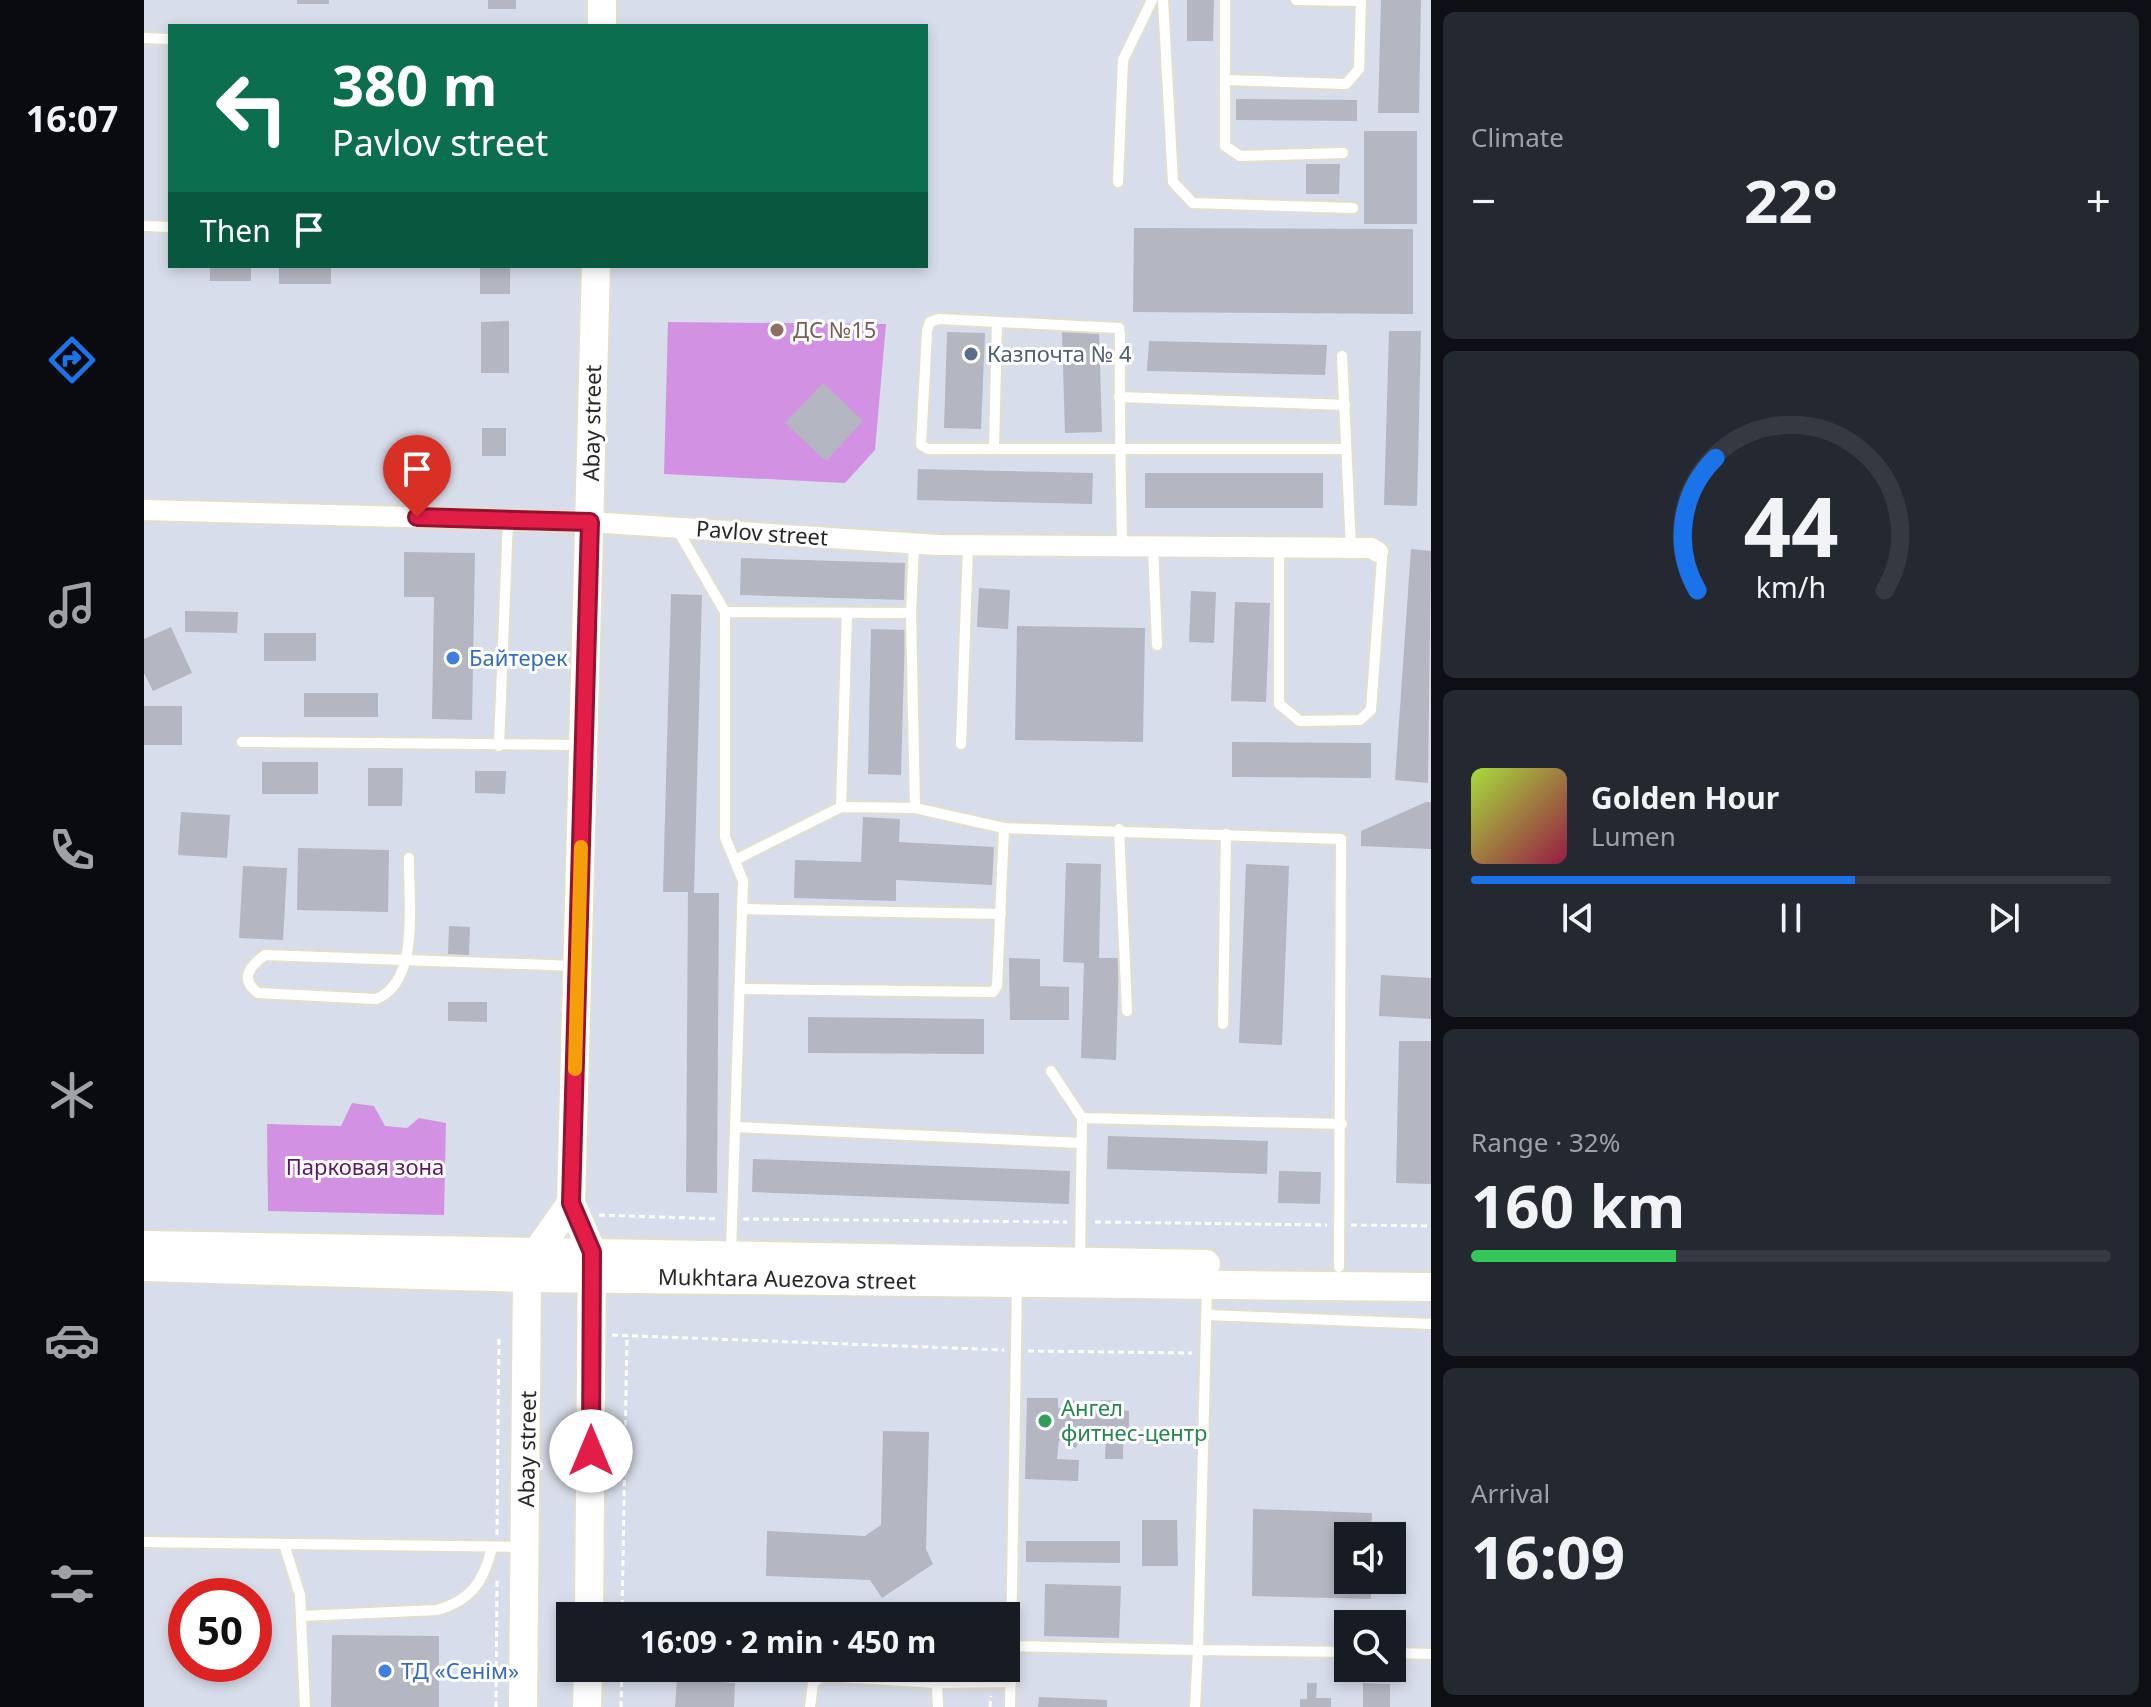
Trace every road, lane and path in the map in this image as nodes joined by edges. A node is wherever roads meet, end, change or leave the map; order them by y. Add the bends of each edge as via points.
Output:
1 (602, 0) edge
2 (1152, 0) edge
3 (1163, 0) edge
4 (1225, 0) edge
5 (1296, 0) edge
6 (1361, 0) edge
7 (602, 24) edge
8 (144, 38) edge
9 (168, 39) edge
10 (1225, 80) junction
11 (1343, 153) dead end
12 (1118, 182) dead end
13 (1353, 208) dead end
14 (144, 226) edge
15 (168, 227) edge
16 (596, 268) edge
17 (997, 322) junction
18 (1342, 356) dead end
19 (1119, 397) junction
20 (1345, 405) junction
21 (994, 448) junction
22 (1121, 449) junction
23 (1346, 449) junction
24 (144, 510) edge
25 (508, 519) junction
26 (590, 522) junction
27 (676, 528) junction
28 (914, 544) junction
29 (968, 545) junction
30 (1122, 546) junction
31 (1153, 546) junction
32 (1279, 547) junction
33 (1351, 548) junction
34 (1378, 552) joint
35 (725, 612) junction
36 (847, 613) junction
37 (911, 613) junction
38 (1157, 645) dead end
39 (242, 742) dead end
40 (961, 744) dead end
41 (584, 745) junction
42 (499, 746) junction
43 (841, 807) junction
44 (915, 808) junction
45 (1004, 828) junction
46 (1119, 829) junction
47 (1226, 834) junction
48 (409, 858) dead end
49 (735, 860) junction
50 (742, 909) junction
51 (1001, 914) junction
52 (408, 961) junction
53 (578, 966) junction
54 (740, 989) junction
55 (1127, 1011) dead end
56 (1223, 1024) dead end
57 (1051, 1071) dead end
58 (1082, 1118) junction
59 (1342, 1124) junction
60 (735, 1127) junction
61 (1081, 1143) junction
62 (574, 1209) junction
63 (732, 1219) junction
64 (1080, 1222) junction
65 (1341, 1225) junction
66 (1431, 1226) edge
67 (144, 1245) edge
68 (592, 1264) junction
69 (532, 1265) junction
70 (144, 1267) edge
71 (731, 1267) junction
72 (1339, 1267) junction
73 (1431, 1268) edge
74 (1017, 1271) junction
75 (1080, 1272) junction
76 (1208, 1273) junction
77 (1431, 1287) edge
78 (1207, 1315) junction
79 (1431, 1324) edge
80 (592, 1334) junction
81 (499, 1335) dead end
82 (627, 1336) junction
83 (1015, 1351) junction
84 (1207, 1353) junction
85 (144, 1542) edge
86 (284, 1544) junction
87 (495, 1547) junction
88 (525, 1547) junction
89 (589, 1602) edge
90 (622, 1602) edge
91 (1010, 1602) edge
92 (301, 1616) junction
93 (1020, 1646) edge
94 (1198, 1650) junction
95 (1334, 1652) edge
96 (1406, 1653) edge
97 (1431, 1654) edge
98 (588, 1682) edge
99 (622, 1682) edge
100 (1011, 1682) joint
101 (937, 1683) junction
102 (305, 1707) edge
103 (496, 1707) edge
104 (523, 1707) edge
105 (587, 1707) edge
106 (621, 1707) edge
107 (810, 1707) edge
108 (938, 1707) edge
109 (1010, 1707) edge
110 (1195, 1707) edge

1 - 7 main road
2 - 12 lane via 1123,60
3 - 13 lane via 1173,182 1183,197 1193,203
4 - 10 lane
5 - 6 lane
6 - 10 lane via 1359,69 1346,84
8 - 9 lane
10 - 11 lane via 1225,146 1231,152
14 - 15 lane
16 - 26 main road, Abay street
17 - 19 lane via 1119,328
17 - 21 lane
17 - 21 lane via 930,322 921,445
18 - 20 lane
19 - 20 lane
19 - 22 lane
20 - 23 lane
21 - 22 lane
22 - 23 lane
22 - 30 lane
23 - 33 lane
24 - 25 street, Pavlov street
25 - 26 street, Pavlov street
25 - 42 lane
26 - 27 street, Pavlov street
26 - 41 main road, Abay street
27 - 28 street, Pavlov street
27 - 35 lane
28 - 29 street, Pavlov street
28 - 37 lane
29 - 30 street, Pavlov street
29 - 40 lane
30 - 31 street, Pavlov street
31 - 32 street, Pavlov street
31 - 38 lane
32 - 33 street, Pavlov street
32 - 34 lane via 1279,704 1300,721 1360,720 1371,710 1382,559
33 - 34 street, Pavlov street
35 - 36 lane
35 - 49 lane via 725,837
36 - 37 lane
36 - 43 lane
37 - 44 lane
39 - 42 lane
41 - 42 lane
41 - 53 main road, Abay street
43 - 44 lane
43 - 49 lane
44 - 45 lane
45 - 46 lane
45 - 51 lane
46 - 47 lane
46 - 55 lane
47 - 56 lane
47 - 59 lane via 1341,839
48 - 52 lane
49 - 50 lane via 743,881
50 - 51 lane
50 - 54 lane
51 - 54 lane via 993,992
52 - 52 lane via 265,955 251,965 247,977 249,987 258,993 376,999 387,995
52 - 53 lane
53 - 62 main road, Abay street
54 - 60 lane
57 - 58 lane
58 - 59 lane
58 - 61 lane
59 - 65 lane
60 - 61 lane
60 - 63 lane
61 - 64 lane
62 - 63 path
62 - 68 main road, Abay street
62 - 69 main road
63 - 64 path
63 - 71 lane
64 - 65 path
64 - 75 lane
65 - 66 path
65 - 72 lane
67 - 69 main road, Mukhtara Auezova street
68 - 69 main road, Mukhtara Auezova street
68 - 71 main road, Mukhtara Auezova street
68 - 80 main road, Abay street
69 - 70 main road, Mukhtara Auezova street
69 - 88 main road, Abay street
71 - 74 main road, Mukhtara Auezova street
72 - 73 main road, Mukhtara Auezova street
72 - 76 main road, Mukhtara Auezova street
74 - 75 main road, Mukhtara Auezova street
74 - 83 lane
75 - 76 main road, Mukhtara Auezova street
76 - 77 main road, Mukhtara Auezova street
76 - 78 lane
78 - 79 lane
78 - 84 lane
80 - 82 path
80 - 89 main road, Abay street
81 - 87 path
82 - 83 path
82 - 90 path
83 - 84 path
83 - 91 lane
84 - 94 lane
85 - 86 lane
86 - 87 lane
86 - 92 lane
87 - 88 lane
87 - 92 lane via 475,1590 454,1605
87 - 103 path
88 - 104 main road, Abay street
92 - 102 lane
93 - 94 lane
94 - 95 lane
94 - 110 lane
96 - 97 lane
98 - 105 main road
99 - 106 path
100 - 101 lane
100 - 109 lane
101 - 107 lane via 822,1676 813,1683
101 - 108 lane

